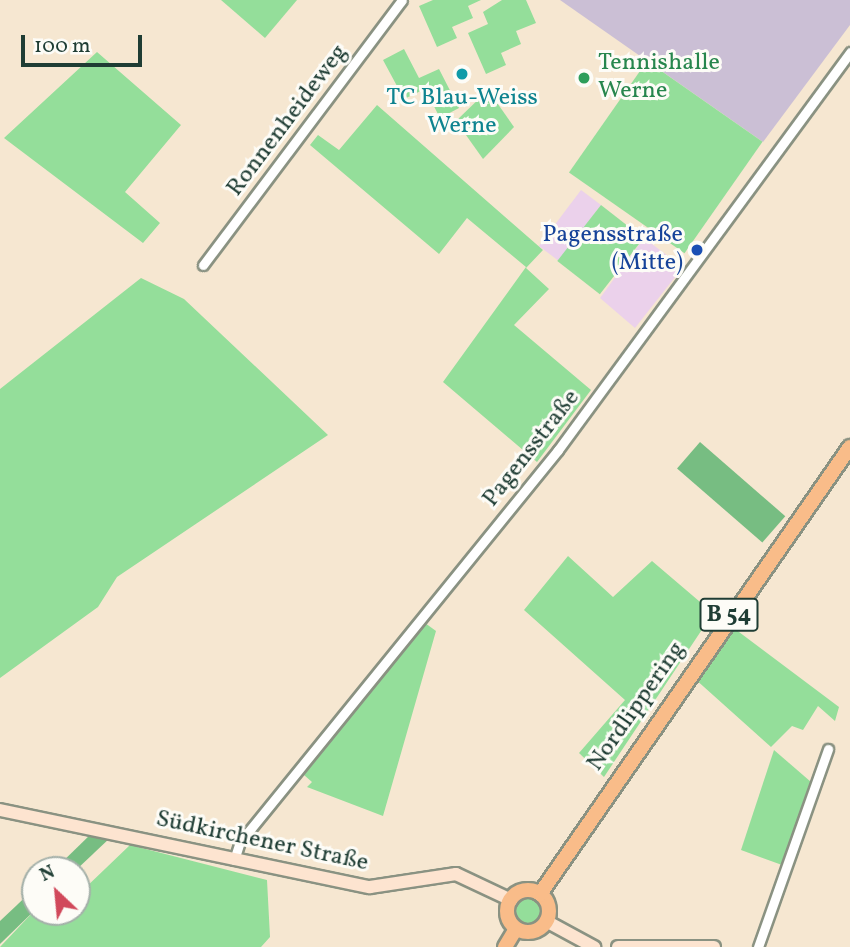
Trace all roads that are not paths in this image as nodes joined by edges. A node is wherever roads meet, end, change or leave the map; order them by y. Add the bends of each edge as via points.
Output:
1 (402, 0) edge
2 (850, 52) edge
3 (203, 265) dead end
4 (850, 447) edge
5 (828, 749) dead end
6 (0, 810) edge
7 (234, 860) junction
8 (540, 894) junction
9 (511, 900) junction
10 (547, 921) junction
11 (516, 929) junction
12 (505, 947) edge
13 (594, 947) edge
14 (618, 947) edge
15 (714, 947) edge
16 (758, 947) edge

1 - 3 street, Ronnenheideweg
2 - 7 street, Pagensstraße via 558,450 240,842
4 - 8 main road, Nordlippering / B 54
5 - 16 street
6 - 7 street, Südkirchener Straße
7 - 9 street, Südkirchener Straße via 370,887 456,874
8 - 9 main road via 522,891
8 - 10 main road via 549,907
9 - 11 main road via 507,912
10 - 11 main road via 536,931
10 - 13 street
11 - 12 main road
14 - 15 street

